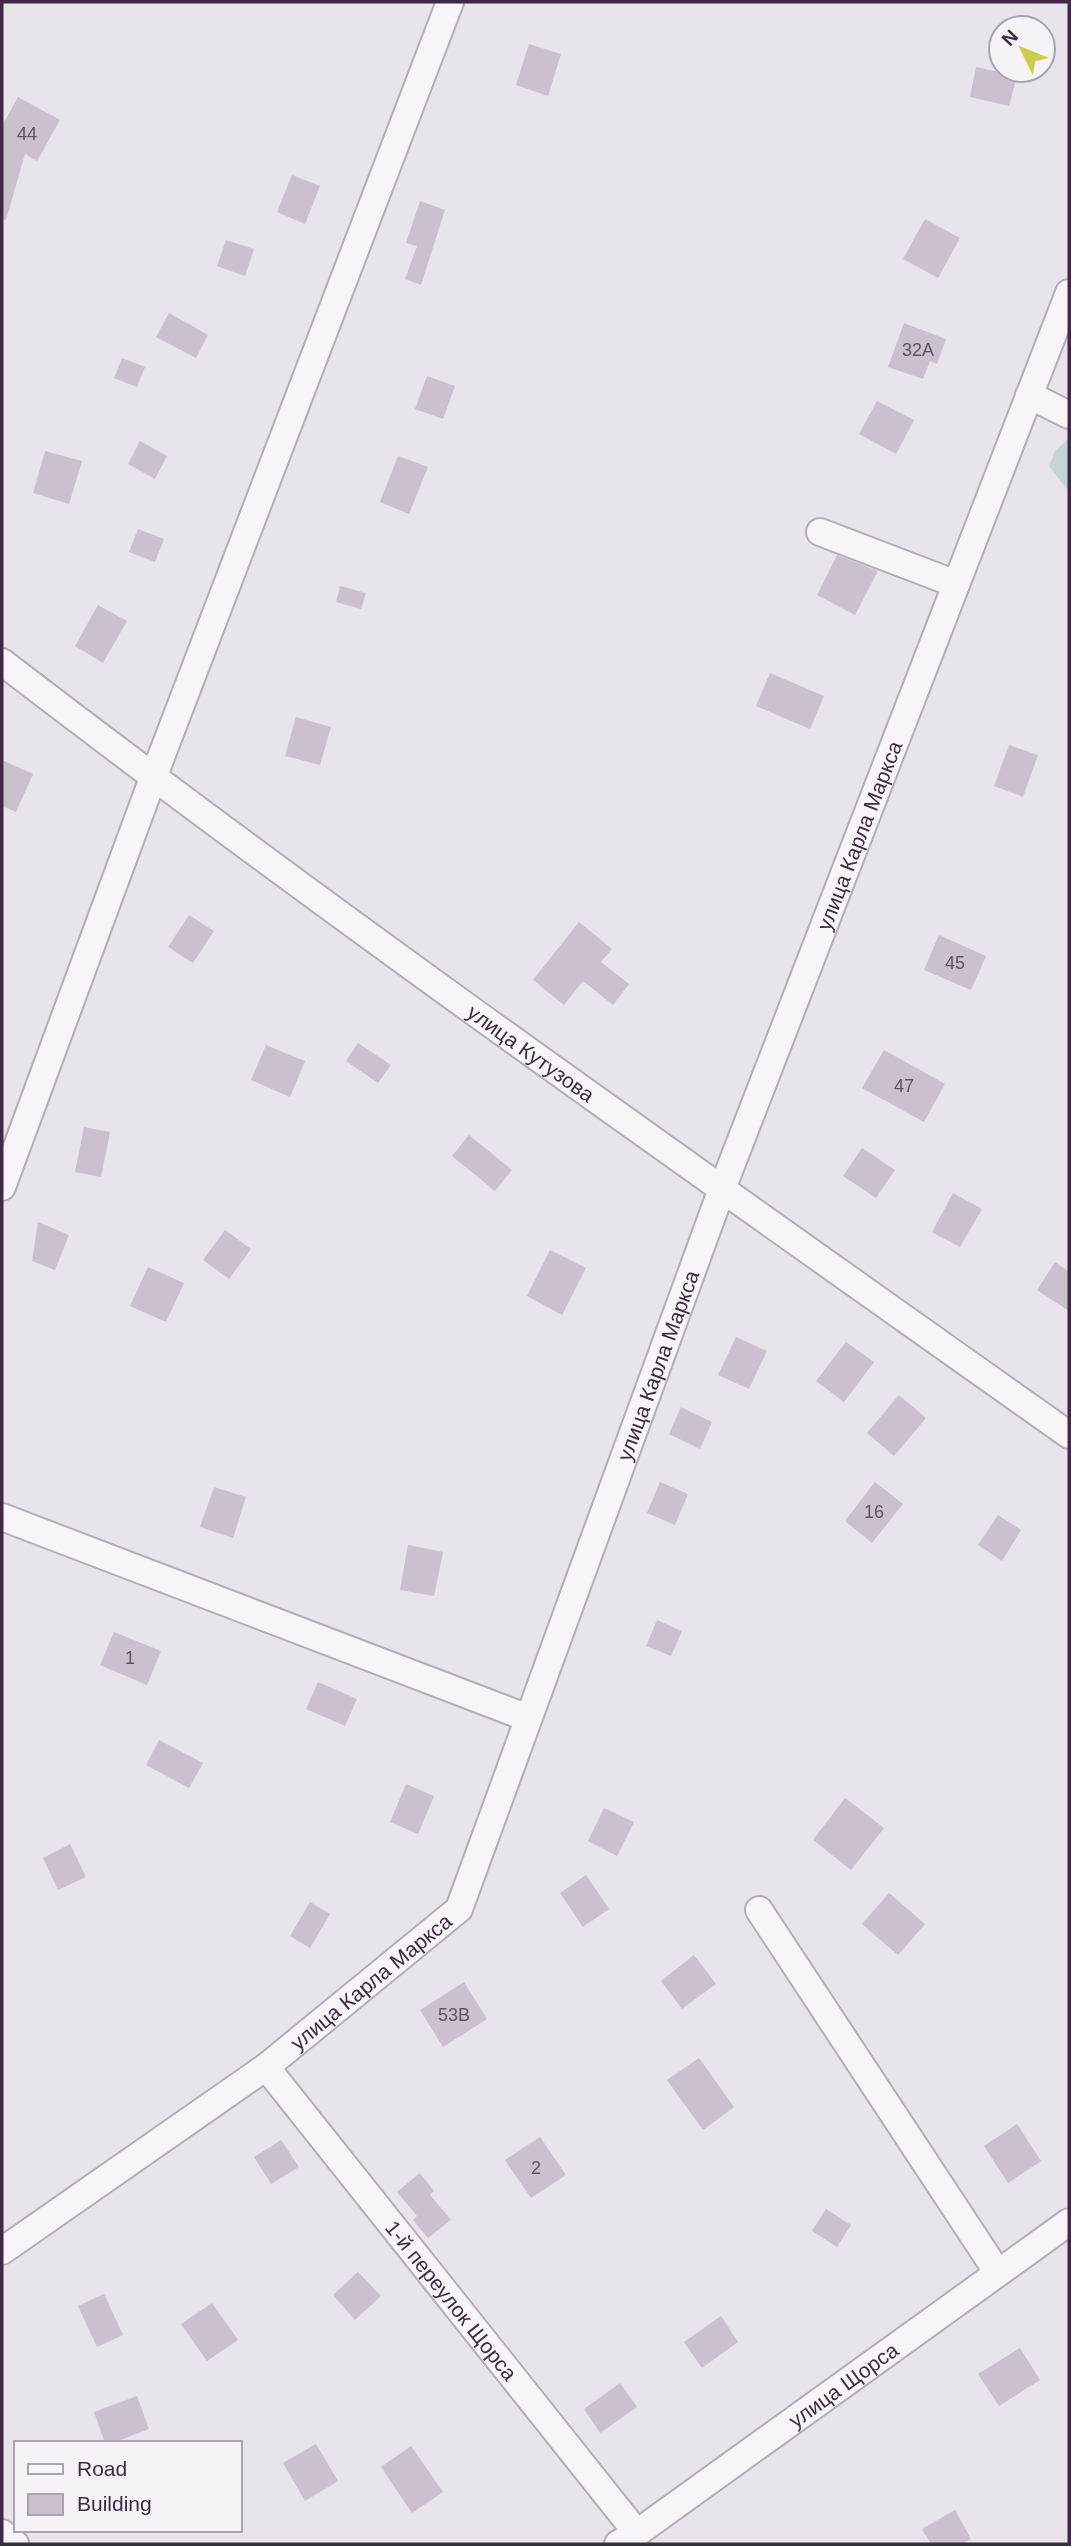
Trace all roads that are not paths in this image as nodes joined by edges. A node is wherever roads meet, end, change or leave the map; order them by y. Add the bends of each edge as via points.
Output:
1 (450, 2) edge
2 (1069, 293) edge
3 (1029, 395) junction
4 (1069, 415) edge
5 (820, 532) dead end
6 (956, 584) junction
7 (2, 662) edge
8 (153, 778) junction
9 (2, 1187) edge
10 (722, 1188) junction
11 (1069, 1435) edge
12 (2, 1517) edge
13 (528, 1718) junction
14 (759, 1910) dead end
15 (265, 2067) junction
16 (1069, 2222) edge
17 (2, 2251) edge
18 (998, 2273) junction
19 (2, 2533) edge
20 (627, 2539) edge
21 (15, 2544) edge

1 - 8 street
2 - 3 street, улица Карла Маркса
3 - 4 street
3 - 6 street, улица Карла Маркса
5 - 6 street
6 - 10 street, улица Карла Маркса
7 - 8 street, улица Кутузова
8 - 9 street
8 - 10 street, улица Кутузова
10 - 11 street, улица Кутузова
10 - 13 street, улица Карла Маркса
12 - 13 street
13 - 15 street, улица Карла Маркса via 459,1909
14 - 18 street
15 - 17 street, улица Карла Маркса
15 - 20 street, 1-й переулок Щорса
16 - 18 street, улица Щорса
18 - 20 street, улица Щорса
19 - 21 street

